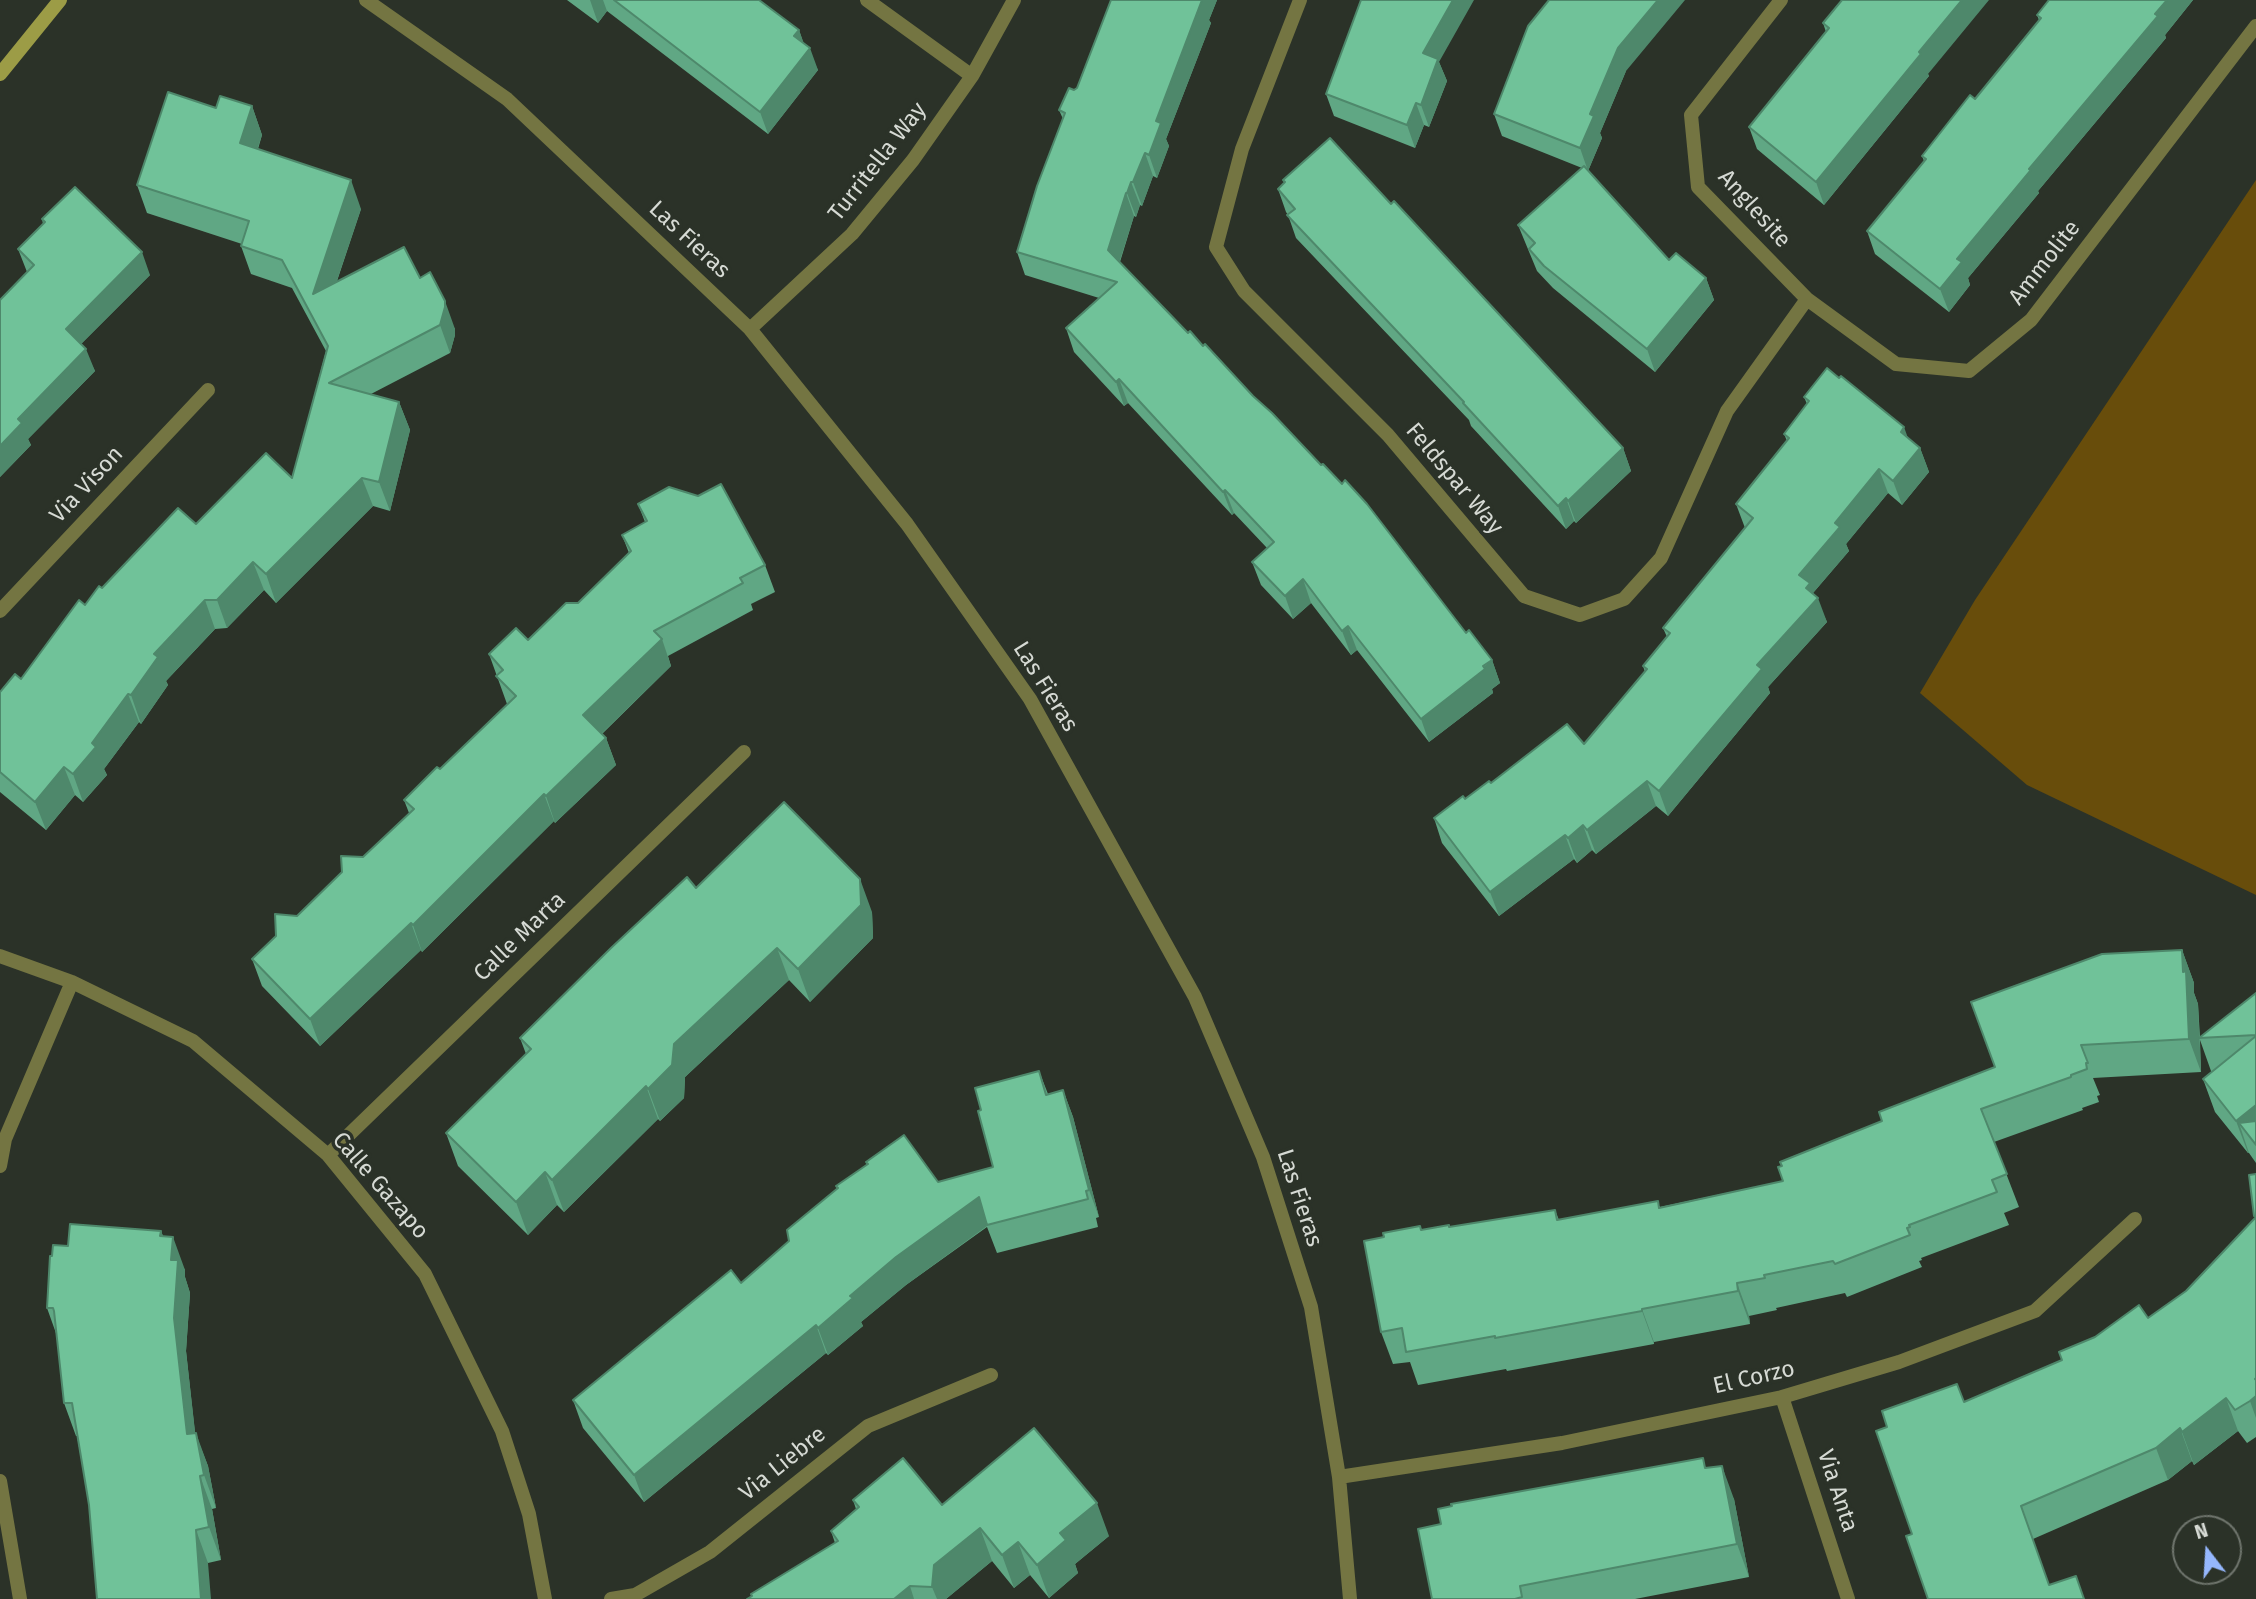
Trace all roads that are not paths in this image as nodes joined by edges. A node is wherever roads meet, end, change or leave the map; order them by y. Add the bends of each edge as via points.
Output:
1 (60, 0) edge
2 (366, 0) edge
3 (867, 0) edge
4 (1014, 0) edge
5 (1300, 0) edge
6 (1781, 0) edge
7 (2256, 26) edge
8 (0, 74) edge
9 (972, 76) junction
10 (1807, 299) junction
11 (750, 330) junction
12 (208, 390) dead end
13 (0, 611) edge
14 (744, 752) dead end
15 (0, 956) edge
16 (72, 982) junction
17 (328, 1155) junction
18 (0, 1166) edge
19 (2135, 1219) dead end
20 (991, 1375) dead end
21 (1782, 1397) junction
22 (1339, 1477) junction
23 (0, 1481) edge
24 (20, 1599) edge
25 (545, 1599) edge
26 (611, 1599) edge
27 (1350, 1599) edge
28 (1848, 1599) edge

1 - 8 main road
2 - 11 street, Las Fieras via 507,99
3 - 9 street
4 - 9 street, Turritella Way
5 - 10 street, Feldspar Way via 1242,149 1216,247 1244,291 1388,435 1524,596 1580,615 1624,599 1661,558 1727,411
6 - 10 street, Anglesite via 1691,115 1698,187
7 - 10 street, Ammolite via 2031,320 1969,371 1896,365
9 - 11 street, Turritella Way via 914,160 852,234
11 - 22 street, Las Fieras via 907,524 1030,699 1195,997 1263,1157 1311,1307
12 - 13 street, Via Vison
14 - 17 street, Calle Marta
15 - 16 street, Calle Gazapo
16 - 17 street, Calle Gazapo via 193,1041
16 - 18 street via 5,1139
17 - 25 street, Calle Gazapo via 425,1274 502,1431 529,1514
19 - 21 street, El Corzo via 2035,1311 1899,1363
20 - 26 street, Via Liebre via 868,1426 710,1552 635,1595
21 - 22 street, El Corzo via 1562,1443
21 - 28 street, Via Anta
22 - 27 street, Las Fieras
23 - 24 street

